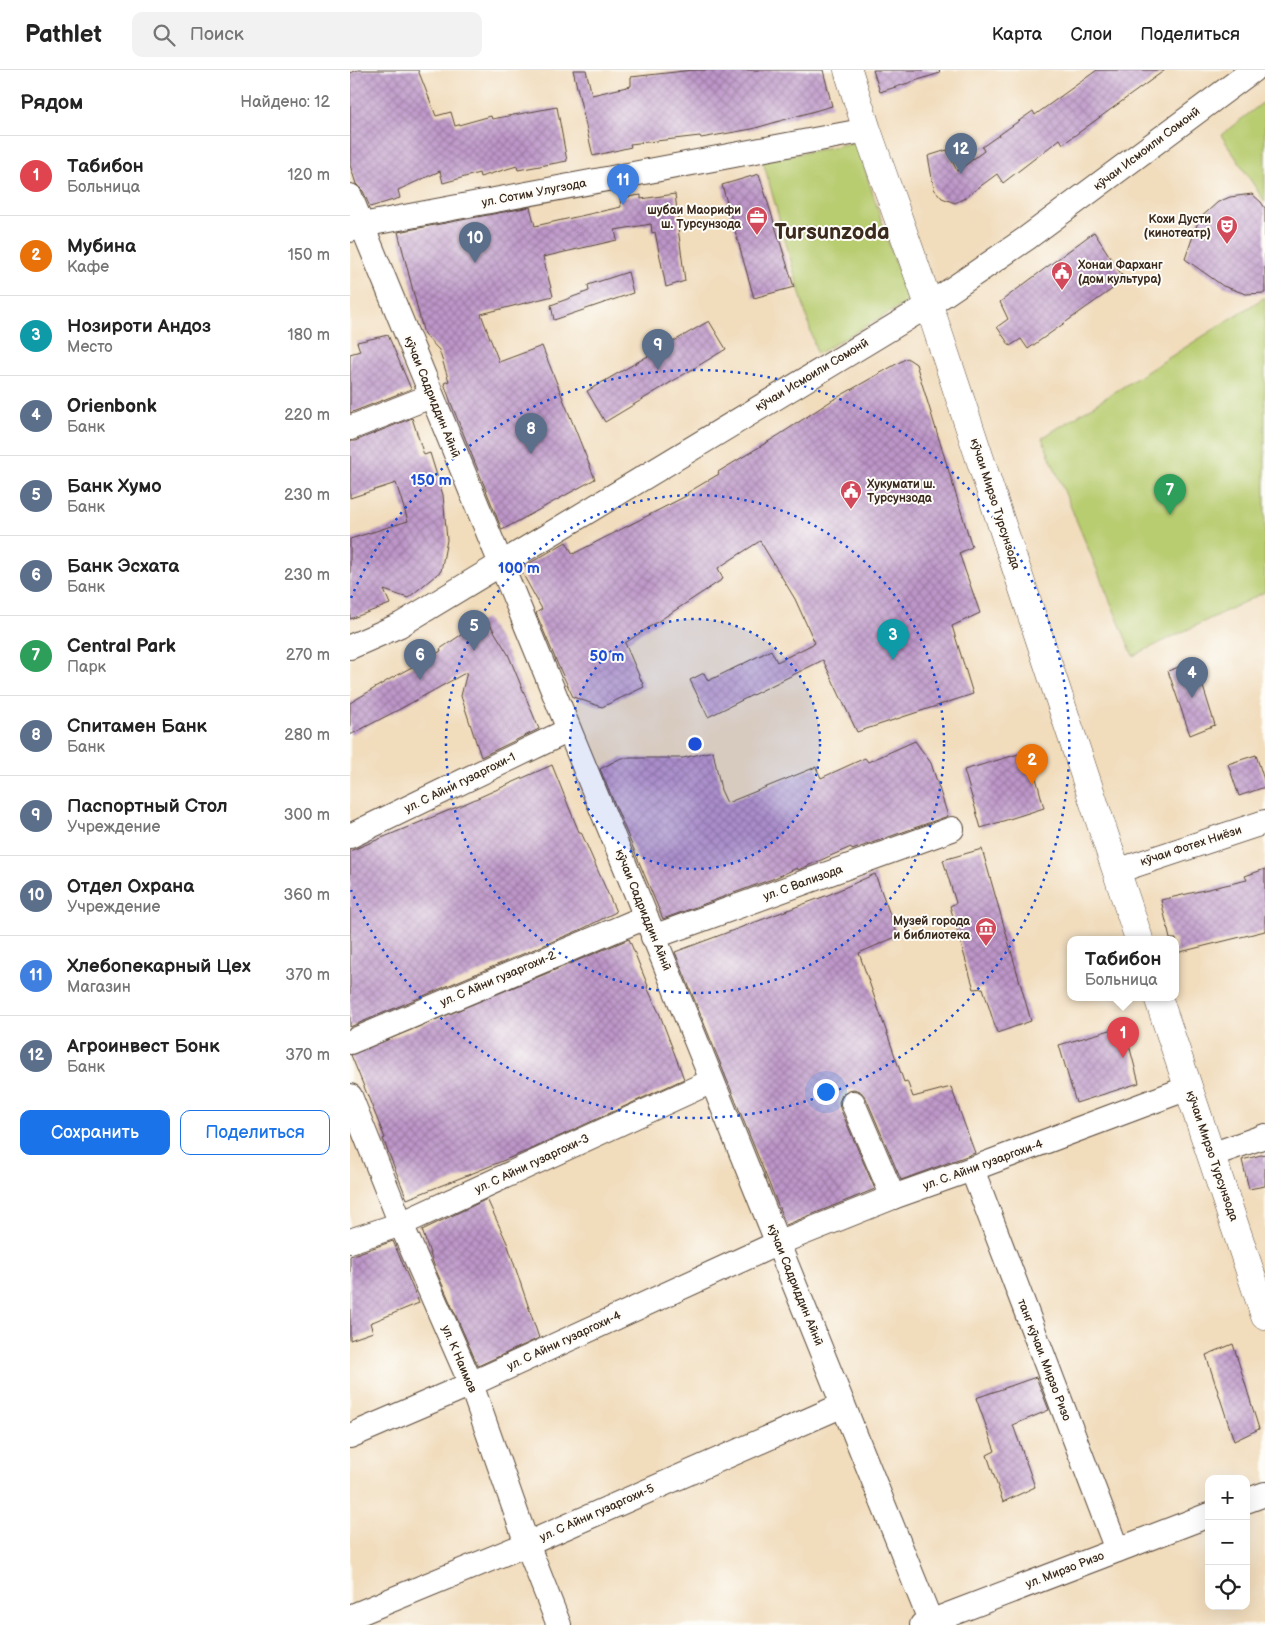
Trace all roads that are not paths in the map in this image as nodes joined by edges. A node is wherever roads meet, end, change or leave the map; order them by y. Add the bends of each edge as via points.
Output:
1 (848, 70) edge
2 (1253, 70) edge
3 (867, 130) junction
4 (350, 196) edge
5 (356, 228) edge
6 (929, 306) junction
7 (431, 396) junction
8 (350, 428) edge
9 (502, 564) junction
10 (350, 647) edge
11 (569, 730) junction
12 (1265, 822) edge
13 (952, 829) dead end
14 (350, 836) edge
15 (1117, 870) junction
16 (650, 927) junction
17 (1138, 936) edge
18 (1159, 1001) edge
19 (350, 1042) edge
20 (712, 1081) junction
21 (1188, 1088) junction
22 (350, 1096) edge
23 (853, 1103) dead end
24 (1265, 1136) edge
25 (1212, 1155) junction
26 (972, 1169) junction
27 (893, 1197) junction
28 (401, 1224) junction
29 (350, 1241) edge
30 (778, 1243) junction
31 (1264, 1312) edge
32 (471, 1384) junction
33 (843, 1405) junction
34 (350, 1436) edge
35 (1265, 1494) edge
36 (1250, 1500) edge
37 (1205, 1517) edge
38 (527, 1544) junction
39 (1117, 1550) junction
40 (350, 1617) edge
41 (928, 1624) edge
42 (559, 1625) edge

1 - 3 main road, кӯчаи Мирзо Турсунзода
2 - 6 street, кӯчаи Исмоили Сомонӣ via 1027,238
3 - 5 street, ул. Сотим Улугзода
3 - 6 main road, кӯчаи Мирзо Турсунзода
4 - 5 street, кӯчаи Садриддин Айнӣ
5 - 7 street, кӯчаи Садриддин Айнӣ
6 - 9 street, кӯчаи Исмоили Сомонӣ
6 - 15 main road, кӯчаи Мирзо Турсунзода
7 - 8 street
7 - 9 street, кӯчаи Садриддин Айнӣ
9 - 10 street, кӯчаи Исмоили Сомонӣ via 400,625
9 - 11 street, кӯчаи Садриддин Айнӣ
11 - 14 street, ул. С Айни гузаргохи-1
11 - 16 street, кӯчаи Садриддин Айнӣ
12 - 15 street, кӯчаи Фотех Ниёзи
13 - 16 street, ул. С Вализода
15 - 17 main road, кӯчаи Мирзо Турсунзода
16 - 19 street, ул. С Айни гузаргохи-2
16 - 20 street, кӯчаи Садриддин Айнӣ
18 - 21 main road, кӯчаи Мирзо Турсунзода
20 - 28 street, ул. С Айни гузаргохи-3
20 - 30 street, кӯчаи Садриддин Айнӣ
21 - 25 main road, кӯчаи Мирзо Турсунзода
21 - 26 street, ул. С. Айни гузаргохи-4
22 - 28 street, ул. К Наимов
23 - 27 street
24 - 25 street
25 - 31 main road, кӯчаи Мирзо Турсунзода
26 - 27 street, ул. С. Айни гузаргохи-4
26 - 39 street, танг кӯчаи. Мирзо Ризо
27 - 30 street, ул. С. Айни гузаргохи-4
28 - 29 street, ул. С Айни гузаргохи-3
28 - 32 street, ул. К Наимов
30 - 32 street, ул. С Айни гузаргохи-4
30 - 33 street, кӯчаи Садриддин Айнӣ
32 - 34 street, ул. С Айни гузаргохи-4
32 - 38 street, ул. К Наимов
33 - 38 street, ул. С Айни гузаргохи-5
33 - 41 street, кӯчаи Садриддин Айнӣ
35 - 36 street
37 - 39 street, ул. Мирзо Ризо
38 - 40 street, ул. С Айни гузаргохи-5
38 - 42 street, ул. К Наимов
39 - 41 street, ул. Мирзо Ризо

